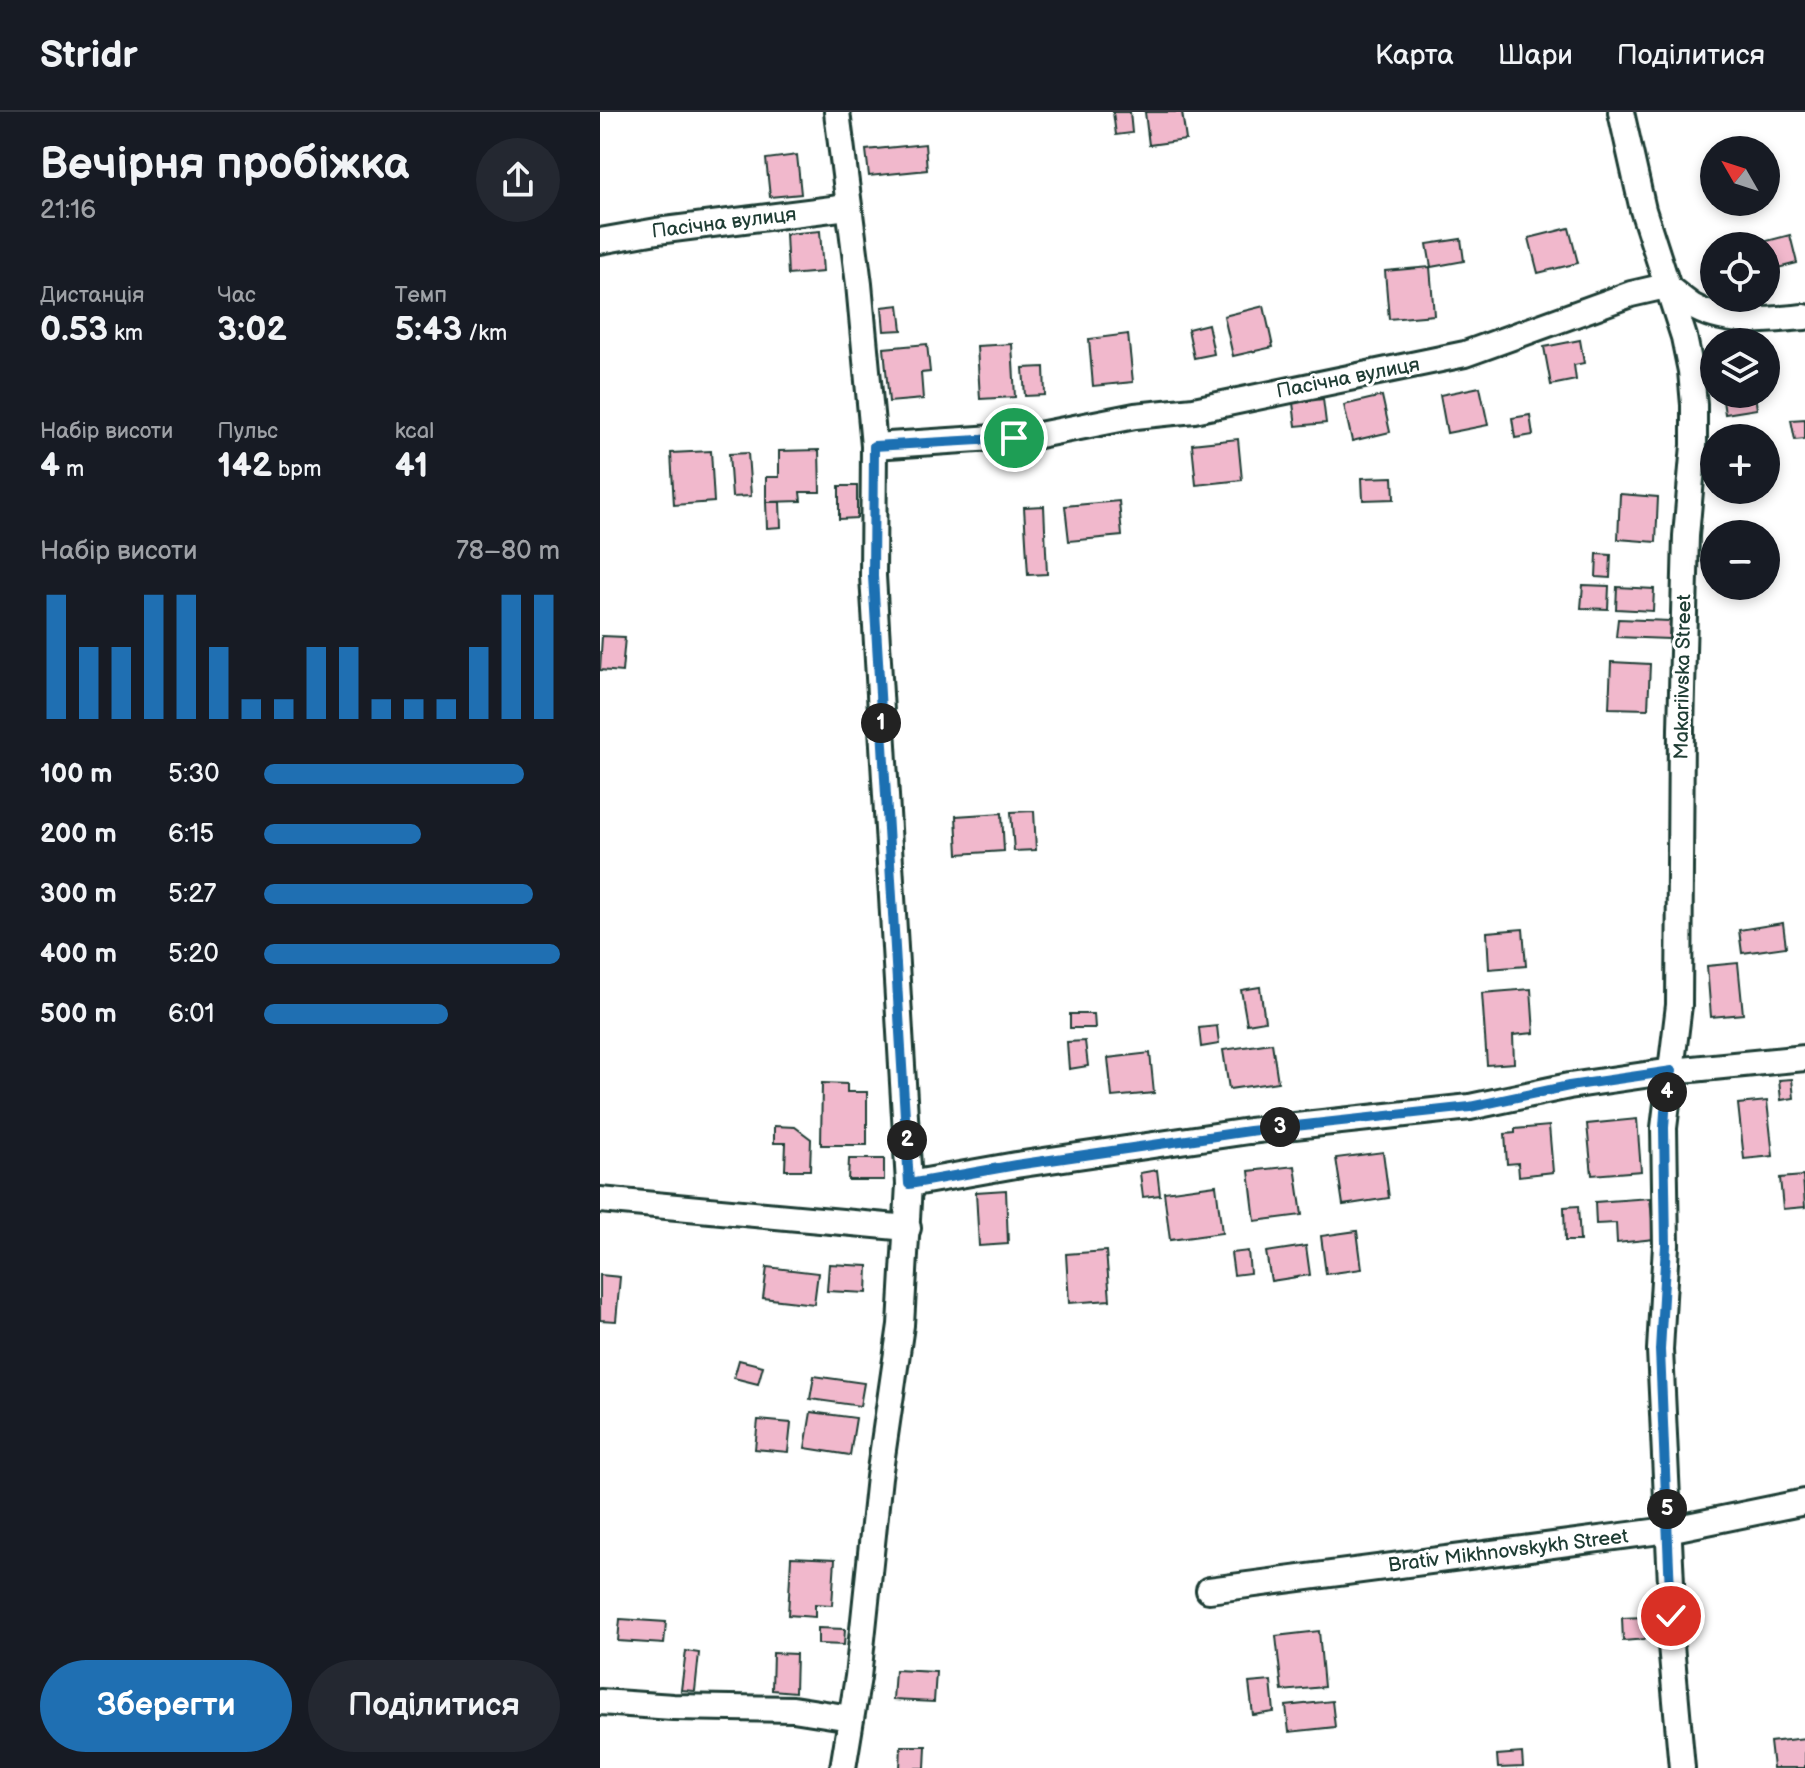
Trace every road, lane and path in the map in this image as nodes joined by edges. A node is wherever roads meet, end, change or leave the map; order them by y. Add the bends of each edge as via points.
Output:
1 (837, 112) edge
2 (1621, 112) edge
3 (848, 207) junction
4 (600, 241) edge
5 (1666, 286) junction
6 (1805, 317) edge
7 (874, 446) junction
8 (1805, 1058) edge
9 (1672, 1071) junction
10 (909, 1184) junction
11 (600, 1200) edge
12 (908, 1228) junction
13 (1805, 1502) edge
14 (1668, 1530) junction
15 (1209, 1590) dead end
16 (600, 1702) edge
17 (851, 1718) junction
18 (843, 1768) edge
19 (1682, 1768) edge

1 - 3 street
2 - 5 street, Makariivska Street
3 - 4 street, Пасічна вулиця
3 - 7 street
5 - 6 street via 1692,306 1724,317
5 - 7 street, Пасічна вулиця via 1465,354 1194,410 1039,435
5 - 9 street, Makariivska Street via 1684,337 1694,405 1681,729 1679,1005
7 - 10 street via 873,576
8 - 9 street
9 - 10 street via 1470,1107 1249,1131
9 - 14 street, Makariivska Street via 1664,1128 1666,1245 1660,1350
10 - 12 street
11 - 12 street
12 - 17 street via 900,1339
13 - 14 street, Brativ Mikhnovskykh Street
14 - 15 street, Brativ Mikhnovskykh Street
14 - 19 street, Makariivska Street via 1672,1669
16 - 17 street via 793,1709
17 - 18 street

